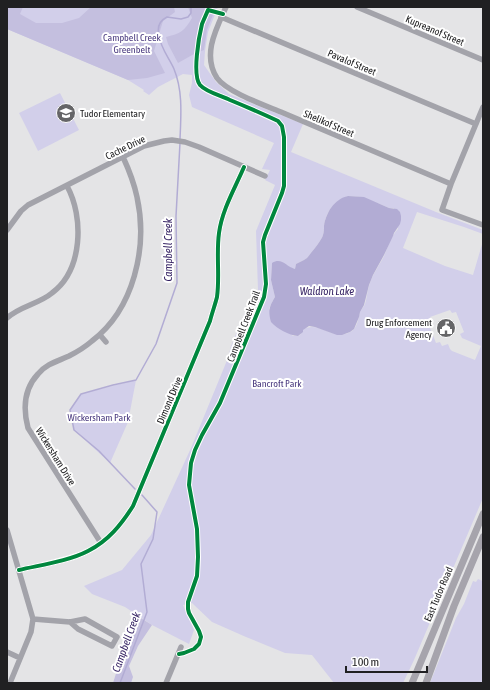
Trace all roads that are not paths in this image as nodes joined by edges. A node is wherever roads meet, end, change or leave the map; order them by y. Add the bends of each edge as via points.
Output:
1 (226, 7) edge
2 (357, 7) edge
3 (222, 17) junction
4 (483, 60) edge
5 (483, 107) edge
6 (476, 124) junction
7 (124, 157) junction
8 (244, 167) junction
9 (265, 176) dead end
10 (451, 184) junction
11 (67, 186) junction
12 (483, 225) edge
13 (7, 230) edge
14 (8, 316) edge
15 (100, 334) junction
16 (106, 342) dead end
17 (483, 514) edge
18 (7, 530) edge
19 (483, 537) edge
20 (101, 544) junction
21 (19, 570) junction
22 (33, 619) junction
23 (70, 622) junction
24 (181, 648) dead end
25 (7, 652) edge
26 (20, 658) junction
27 (10, 683) edge
28 (166, 683) edge
29 (412, 683) edge
30 (426, 683) edge

1 - 3 street
2 - 4 street, Kupreanof Street
3 - 6 street, Pavalof Street
3 - 10 street, Shelikof Street via 212,40 210,57 217,78 228,89
5 - 6 street
6 - 10 street
7 - 8 street, Cache Drive via 154,142 172,140 199,147
7 - 11 street, Cache Drive
7 - 15 street, Wickersham Drive via 137,198 141,222 140,248 134,278 123,304
8 - 9 street, Cache Drive
8 - 20 street, Dimond Drive via 221,222 217,297 210,321 133,506 114,532
10 - 12 street via 442,210
11 - 13 street, Cache Drive via 21,210
11 - 14 street via 77,212 78,227 77,248 68,274 54,292
15 - 16 street
15 - 20 street, Wickersham Drive via 81,350 52,363 38,373 26,395 25,411 28,428
17 - 29 main road, East Tudor Road
18 - 21 street
19 - 30 main road, East Tudor Road
20 - 21 street, Dimond Drive via 69,558
21 - 22 street
22 - 23 street
22 - 26 street via 31,632
23 - 23 street via 78,629 112,646 117,636 85,618
24 - 28 street
25 - 26 street
26 - 27 street

